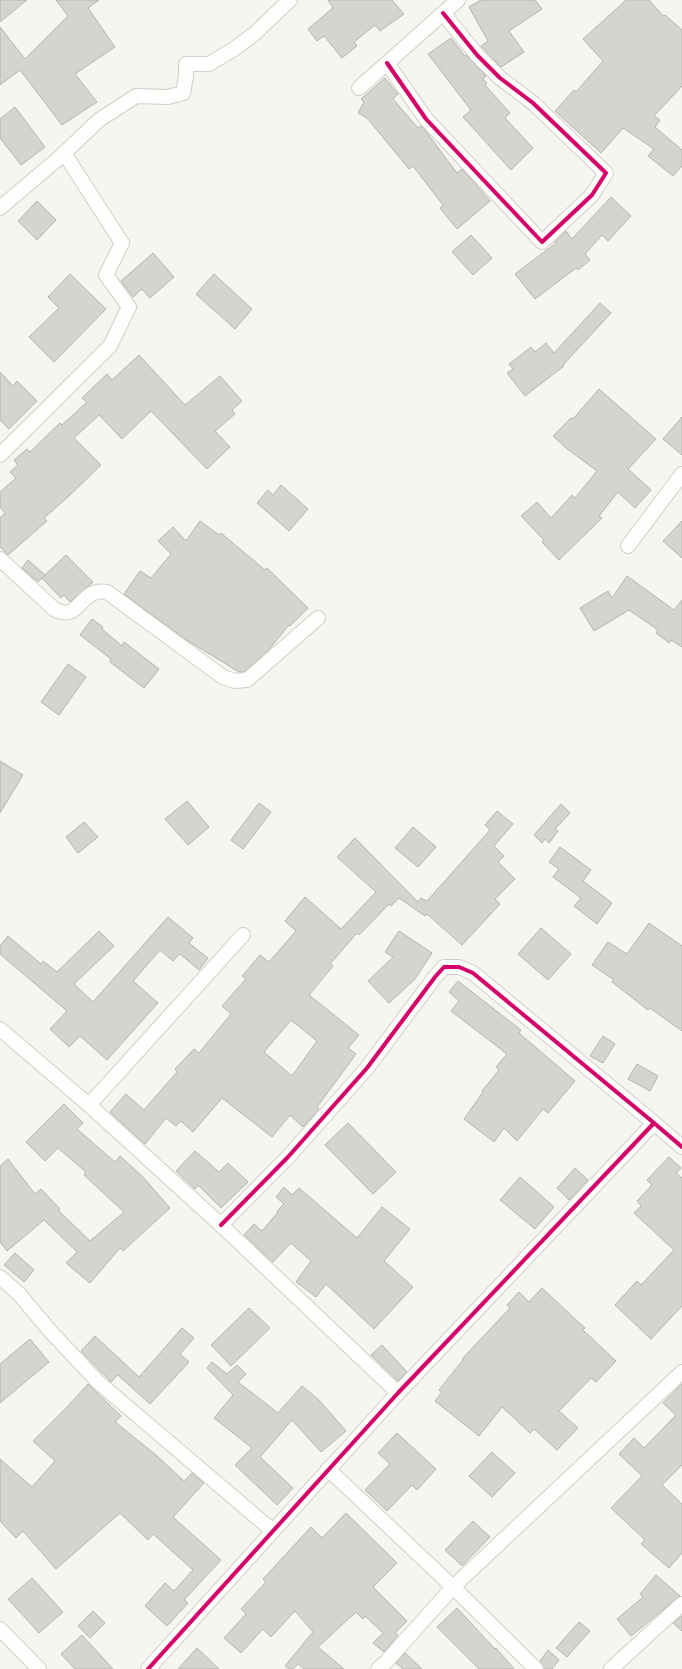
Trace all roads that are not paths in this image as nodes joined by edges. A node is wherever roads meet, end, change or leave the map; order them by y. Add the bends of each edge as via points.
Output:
1 (290, 0) edge
2 (458, 0) edge
3 (443, 13) junction
4 (387, 63) junction
5 (359, 88) dead end
6 (64, 153) junction
7 (0, 208) edge
8 (0, 455) edge
9 (682, 474) edge
10 (628, 546) dead end
11 (0, 559) edge
12 (318, 618) dead end
13 (243, 935) dead end
14 (0, 1029) edge
15 (89, 1105) junction
16 (654, 1122) junction
17 (682, 1147) edge
18 (221, 1225) junction
19 (0, 1277) edge
20 (682, 1372) edge
21 (398, 1393) junction
22 (328, 1469) junction
23 (273, 1531) junction
24 (453, 1587) junction
25 (682, 1604) edge
26 (0, 1629) edge
27 (39, 1669) edge
28 (148, 1669) edge
29 (378, 1669) edge
30 (536, 1669) edge
31 (612, 1669) edge

1 - 6 street via 234,49 209,64 186,64 183,93 168,97 136,96 99,120
2 - 3 street
3 - 4 street
3 - 4 street via 477,55 500,78 533,103 606,173 592,195 542,242 426,119
4 - 5 street
6 - 7 street
6 - 8 street via 122,242 106,275 128,307 110,346
9 - 10 street
11 - 12 street via 54,609 62,613 72,612 89,594 98,590 107,592 223,676 235,681 247,680
13 - 15 street
14 - 15 street
15 - 18 street
16 - 17 street
16 - 18 street via 473,973 459,967 444,967 367,1068 288,1157
16 - 21 street
18 - 21 street
19 - 23 street via 19,1294 98,1382
20 - 24 street
21 - 22 street
22 - 23 street
22 - 24 street
23 - 28 street
24 - 29 street
24 - 30 street
25 - 31 street
26 - 27 street

